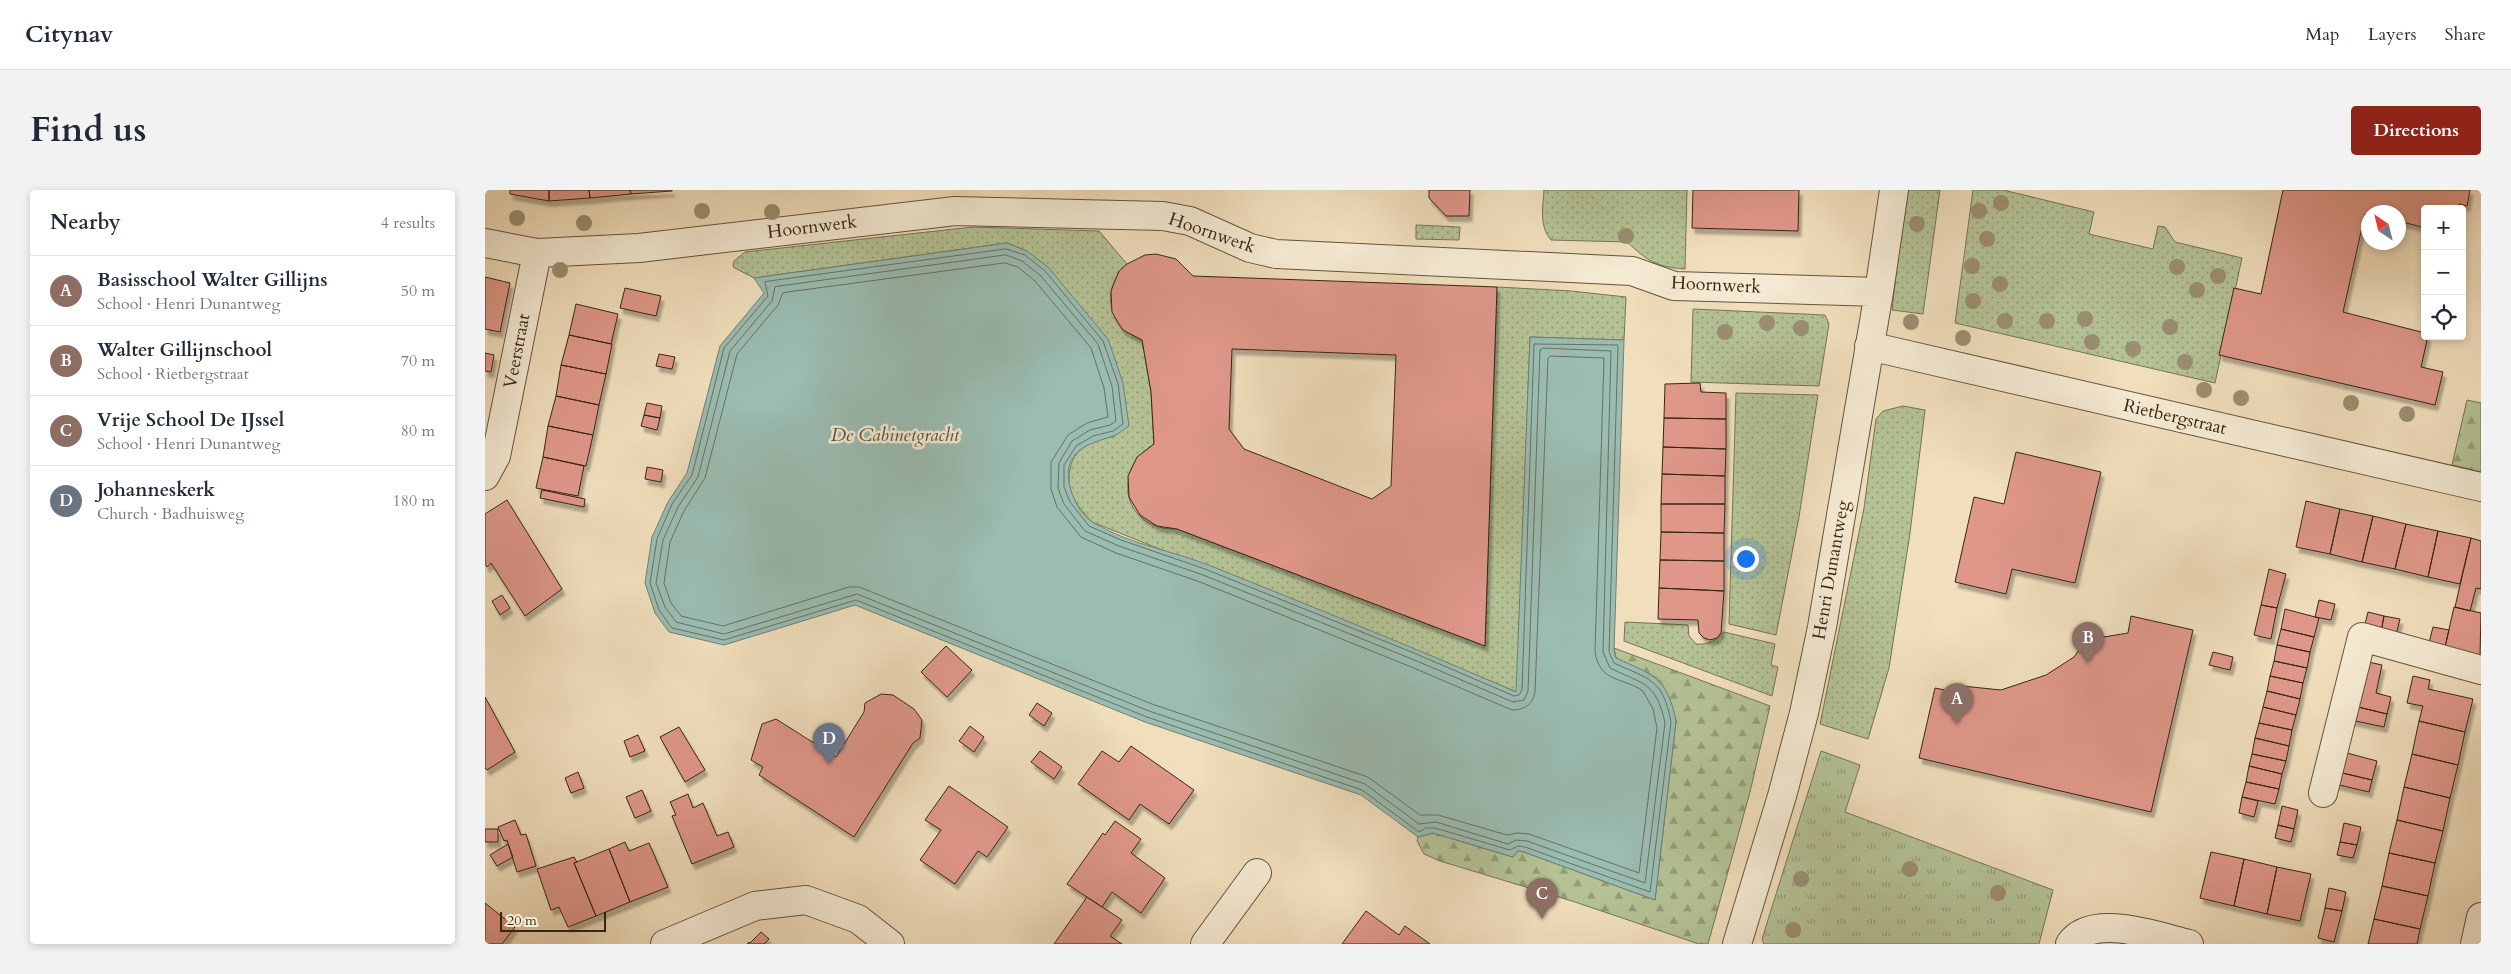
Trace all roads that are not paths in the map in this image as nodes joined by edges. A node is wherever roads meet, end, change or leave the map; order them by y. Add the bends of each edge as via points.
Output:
1 (1894, 190) edge
2 (485, 243) edge
3 (537, 253) junction
4 (1879, 292) junction
5 (1869, 346) junction
6 (485, 476) edge
7 (2481, 487) edge
8 (2481, 670) edge
9 (2323, 794) dead end
10 (1257, 873) dead end
11 (2481, 917) edge
12 (665, 944) edge
13 (890, 944) edge
14 (1205, 944) edge
15 (1737, 944) edge
16 (2070, 944) edge
17 (2189, 944) edge
18 (2475, 944) edge

1 - 4 street, Henri Dunantweg
2 - 3 street, Hoornwerk
3 - 4 street, Hoornwerk via 639,248 955,211 1114,214 1163,216 1190,222 1250,248 1276,254 1632,272 1674,286
3 - 6 street, Veerstraat via 497,456
4 - 5 street, Henri Dunantweg
5 - 7 street, Rietbergstraat
5 - 15 street, Henri Dunantweg via 1804,713
8 - 9 street via 2362,637
10 - 14 street
11 - 18 street
12 - 13 street via 755,906 806,900 858,919
16 - 17 street via 2081,934 2103,927

